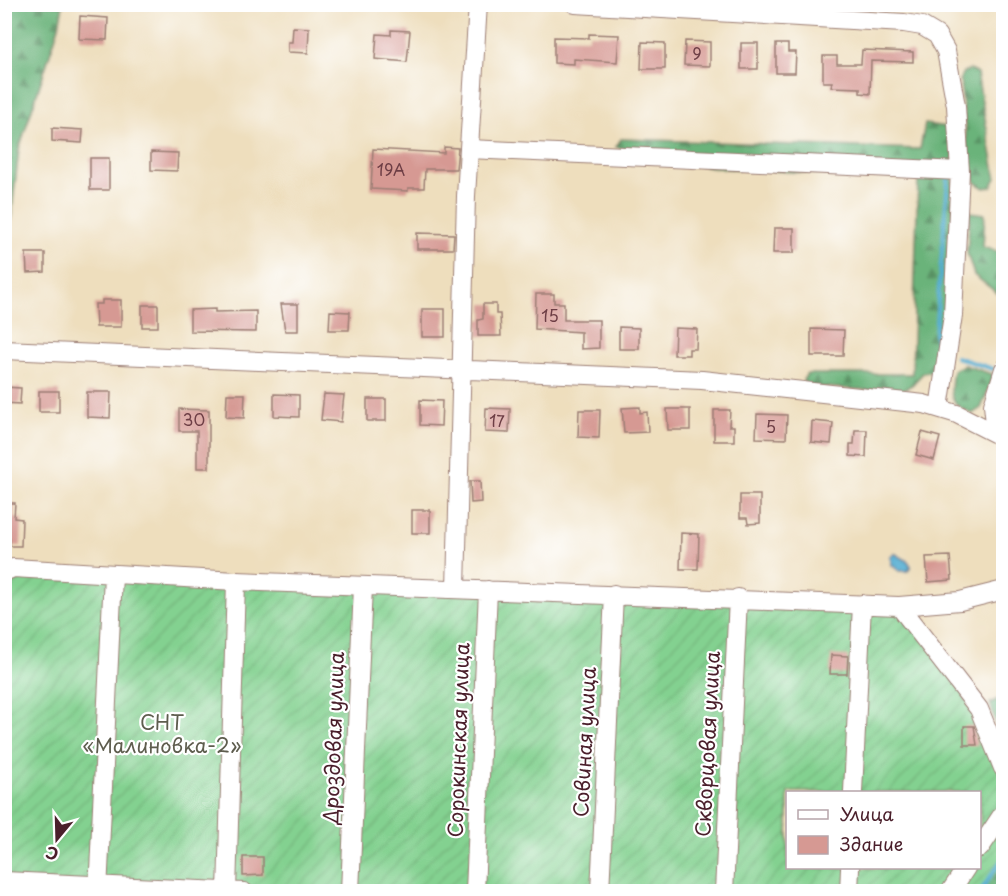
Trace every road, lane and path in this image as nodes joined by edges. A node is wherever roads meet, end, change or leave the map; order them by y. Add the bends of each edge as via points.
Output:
1 (478, 4) edge
2 (575, 4) edge
3 (469, 149) junction
4 (960, 171) junction
5 (4, 351) edge
6 (1004, 369) edge
7 (463, 371) junction
8 (939, 408) junction
9 (1000, 435) edge
10 (4, 572) edge
11 (113, 574) junction
12 (236, 581) junction
13 (363, 586) junction
14 (456, 589) junction
15 (488, 590) junction
16 (1004, 590) edge
17 (614, 594) junction
18 (738, 598) junction
19 (862, 604) junction
20 (899, 606) junction
21 (1003, 768) edge
22 (853, 791) edge
23 (1004, 812) edge
24 (981, 846) edge
25 (850, 869) edge
26 (965, 869) edge
27 (4, 881) edge
28 (98, 888) edge
29 (227, 891) edge
30 (244, 891) edge
31 (350, 891) edge
32 (475, 891) edge
33 (600, 891) edge
34 (724, 891) edge
35 (849, 891) edge
36 (950, 891) edge

1 - 3 street
2 - 4 street via 922,26 937,35 946,51 956,106
3 - 4 street
3 - 7 street
4 - 8 street via 953,315
5 - 7 street
6 - 9 street via 993,405
7 - 8 street via 702,380 821,391
7 - 14 street
8 - 9 street
10 - 11 street via 13,568
11 - 12 street
11 - 28 street
12 - 13 street
12 - 29 street
13 - 14 street
13 - 31 street, Дроздовая улица
14 - 15 street
15 - 17 street
15 - 32 street, Сорокинская улица
16 - 20 street via 960,601
17 - 18 street
17 - 33 street, Совиная улица
18 - 19 street
18 - 34 street, Скворцовая улица
19 - 20 street
19 - 22 street
20 - 21 street via 979,709
23 - 24 street
25 - 35 street
26 - 36 street
27 - 28 street
28 - 29 street
29 - 30 street

